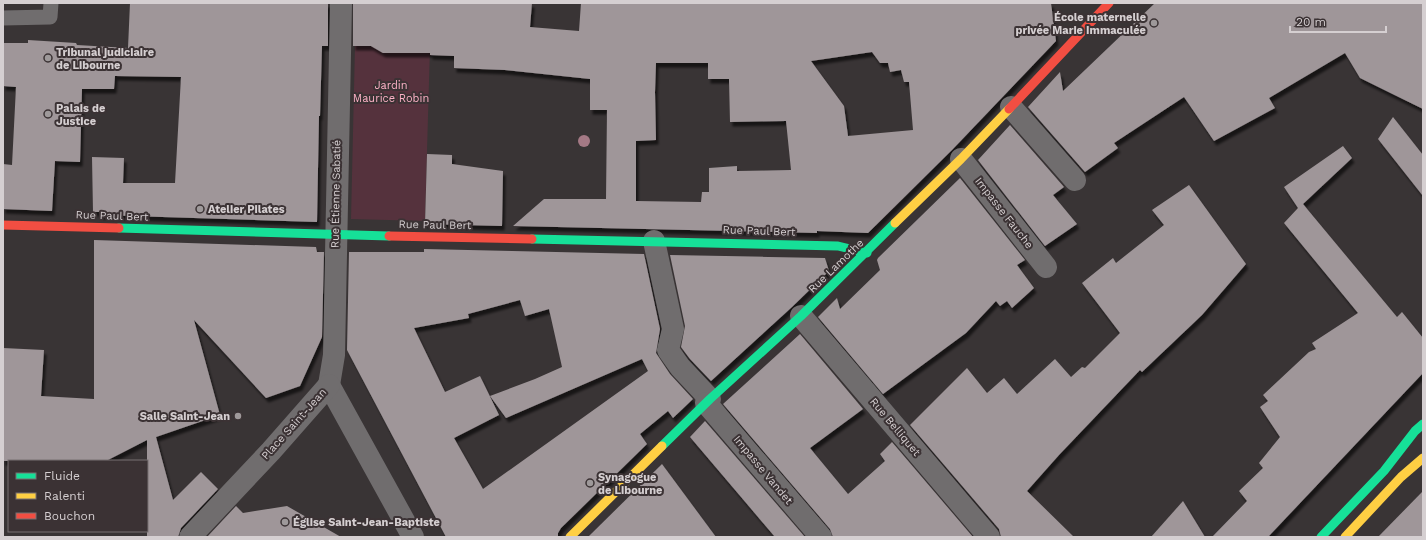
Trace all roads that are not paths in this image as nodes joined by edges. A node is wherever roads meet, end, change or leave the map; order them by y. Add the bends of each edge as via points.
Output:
1 (51, 3) edge
2 (341, 3) edge
3 (1109, 3) edge
4 (3, 18) edge
5 (1011, 107) junction
6 (962, 159) junction
7 (1075, 180) dead end
8 (3, 225) edge
9 (336, 235) junction
10 (654, 241) junction
11 (867, 253) junction
12 (1046, 267) dead end
13 (801, 316) junction
14 (329, 385) junction
15 (708, 401) junction
16 (1423, 424) edge
17 (1423, 458) edge
18 (190, 537) edge
19 (413, 537) edge
20 (570, 537) edge
21 (821, 537) edge
22 (989, 537) edge
23 (1321, 537) edge
24 (1345, 537) edge

1 - 4 lane via 50,17
2 - 9 street, Rue Étienne Sabatié
3 - 5 street, Rue Lamothe
5 - 6 street, Rue Lamothe
5 - 7 street
6 - 11 street, Rue Lamothe
6 - 12 street, Impasse Fauche
8 - 9 street, Rue Paul Bert
9 - 10 street, Rue Paul Bert
9 - 14 street, Rue Étienne Sabatié via 334,355
10 - 11 street, Rue Paul Bert via 838,246
10 - 15 street, Impasse Vandet via 673,329 668,350
11 - 13 street, Rue Lamothe
13 - 15 street, Rue Lamothe
13 - 22 street, Rue Belliquet
14 - 18 street, Place Saint-Jean
14 - 19 street, Place Saint-Jean
15 - 20 street, Rue Lamothe
15 - 21 street, Impasse Vandet
16 - 23 street via 1384,471
17 - 24 street via 1400,477

